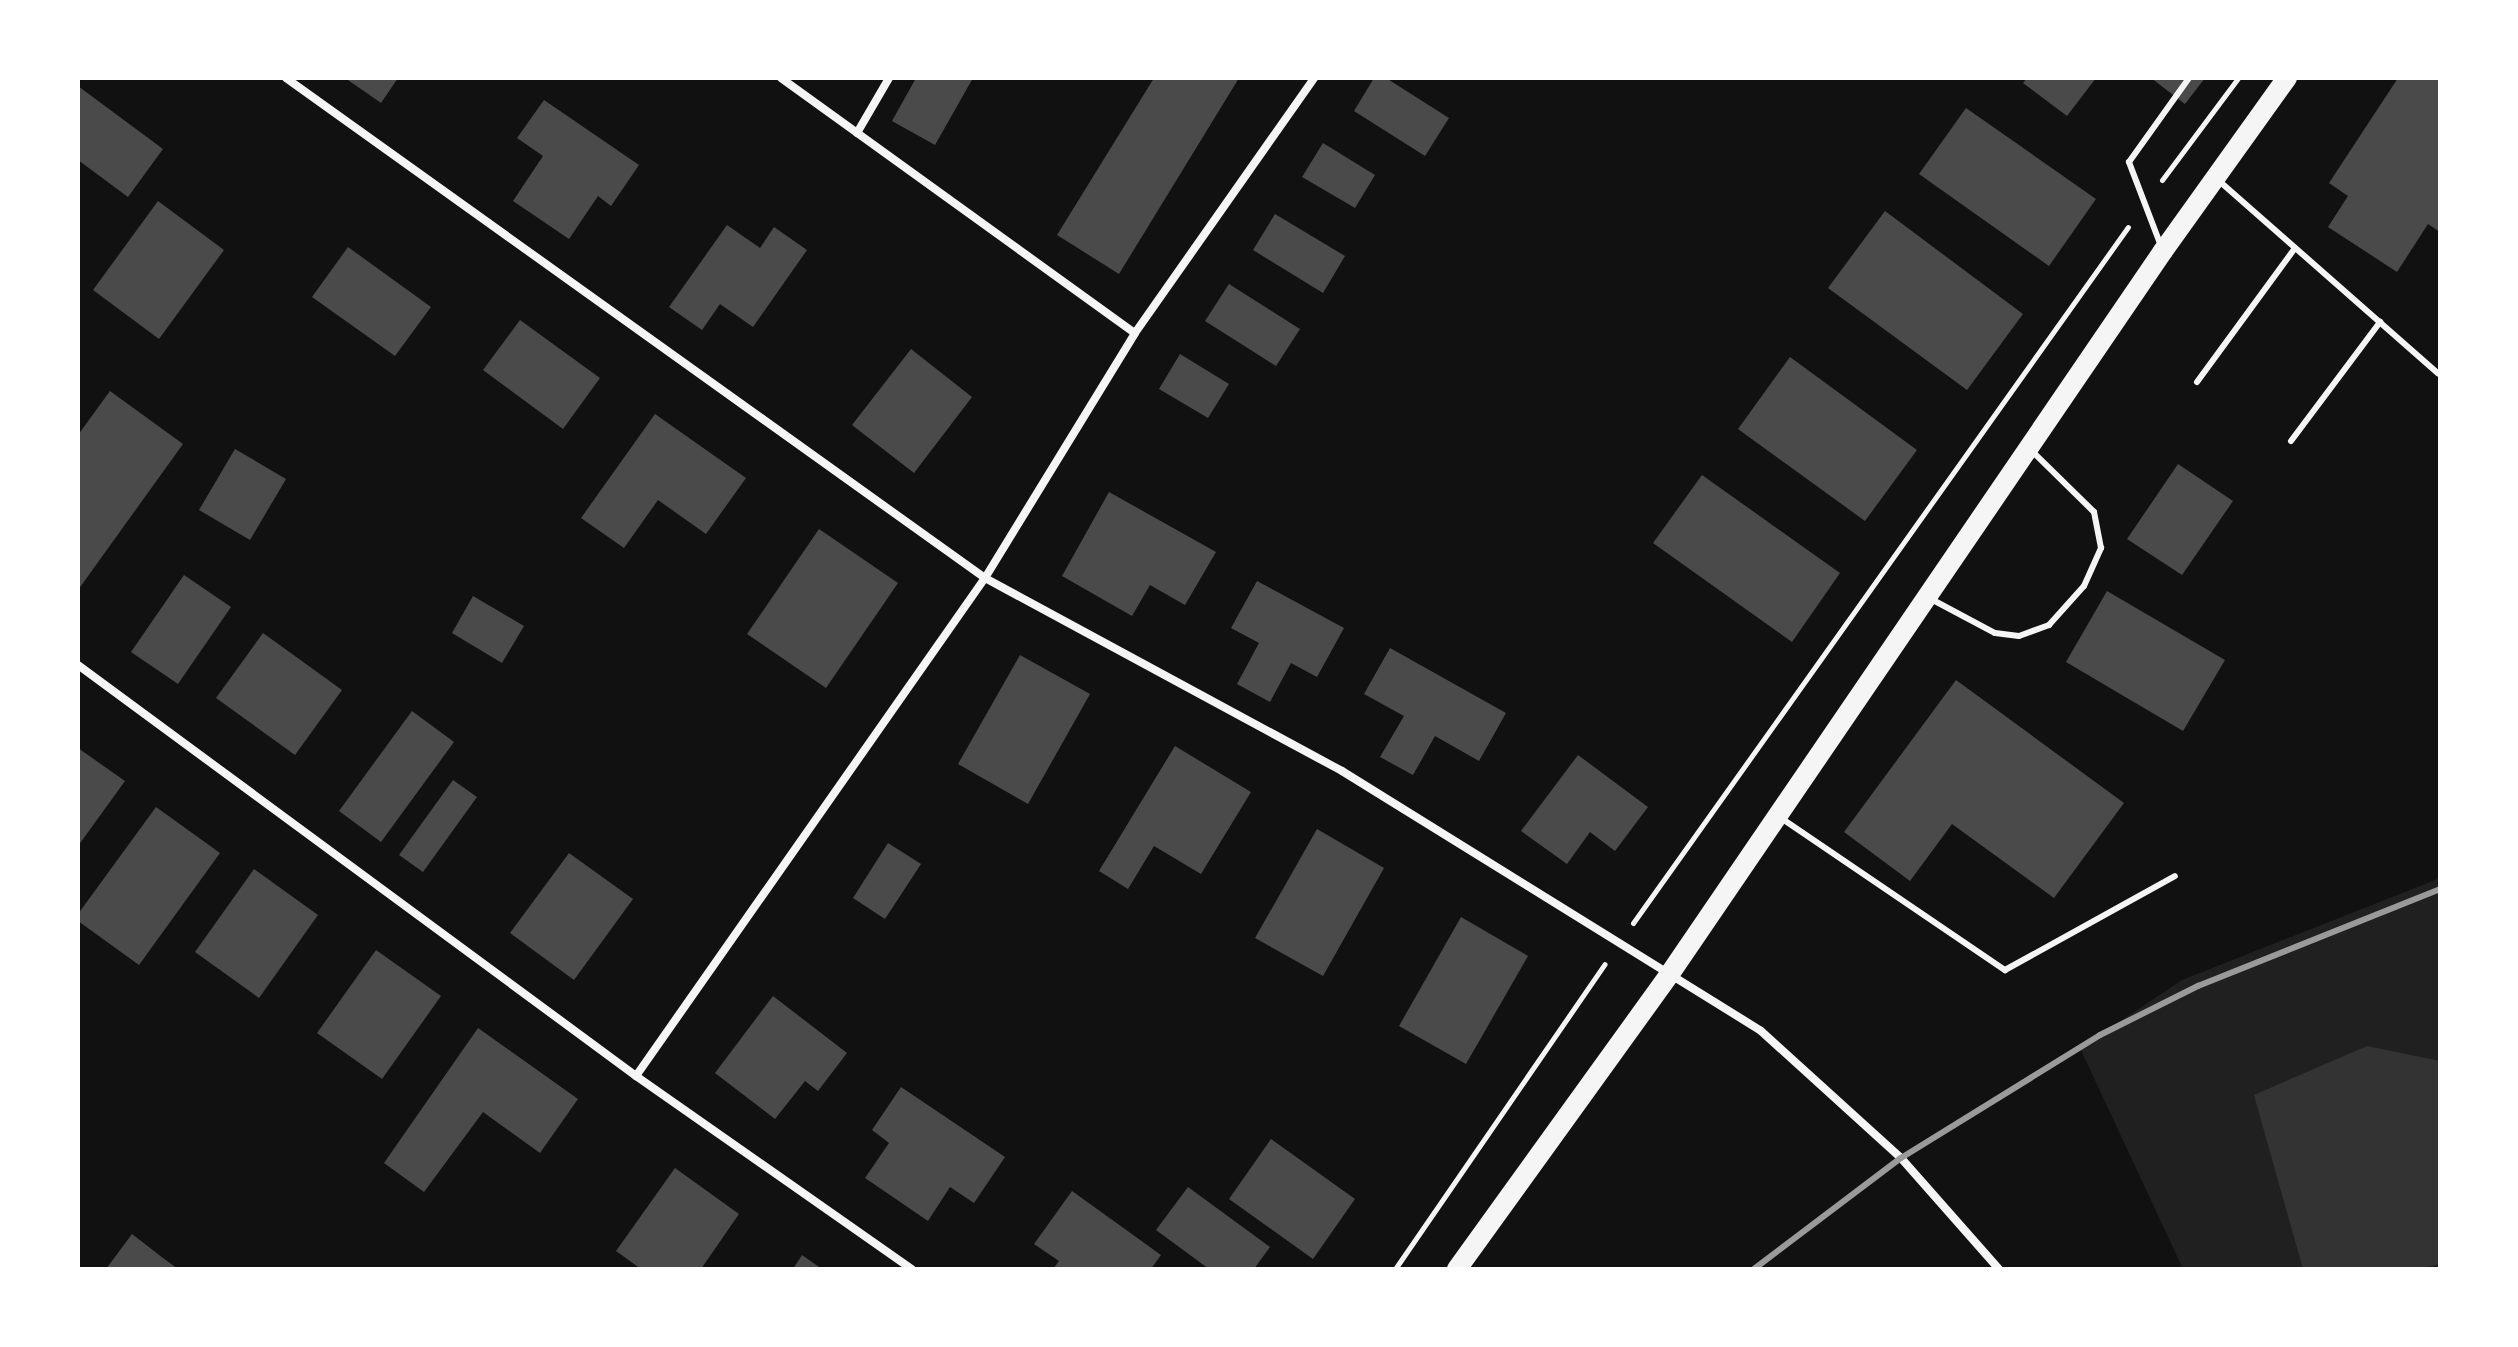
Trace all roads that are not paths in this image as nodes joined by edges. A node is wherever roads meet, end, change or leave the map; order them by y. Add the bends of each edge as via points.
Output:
1 (286, 78) edge
2 (781, 78) edge
3 (889, 78) edge
4 (1314, 78) edge
5 (2189, 78) edge
6 (2287, 78) edge
7 (857, 133) junction
8 (2215, 178) junction
9 (2295, 248) junction
10 (2163, 251) junction
11 (2380, 322) junction
12 (1135, 333) junction
13 (2438, 373) dead end
14 (2197, 382) dead end
15 (2291, 441) dead end
16 (2029, 448) junction
17 (985, 578) junction
18 (1928, 597) junction
19 (78, 665) edge
20 (1778, 816) junction
21 (2175, 876) dead end
22 (1669, 975) junction
23 (636, 1076) junction
24 (912, 1269) edge
25 (1457, 1269) edge
26 (1999, 1269) edge

1 - 17 street
2 - 7 street
3 - 7 street
4 - 12 street
5 - 10 lane via 2129,162
6 - 8 main road
7 - 12 street
8 - 9 lane
8 - 10 main road
9 - 11 lane
9 - 14 lane
10 - 16 main road
11 - 13 lane
11 - 15 lane
12 - 17 street
16 - 18 main road
16 - 18 lane via 2094,512 2101,548 2084,586 2049,625 2019,636 1995,633
17 - 22 street via 1342,771
17 - 23 street
18 - 20 main road
19 - 23 street
20 - 21 lane via 2005,970
20 - 22 main road
22 - 25 main road
22 - 26 street via 1761,1031 1901,1158
23 - 24 street

